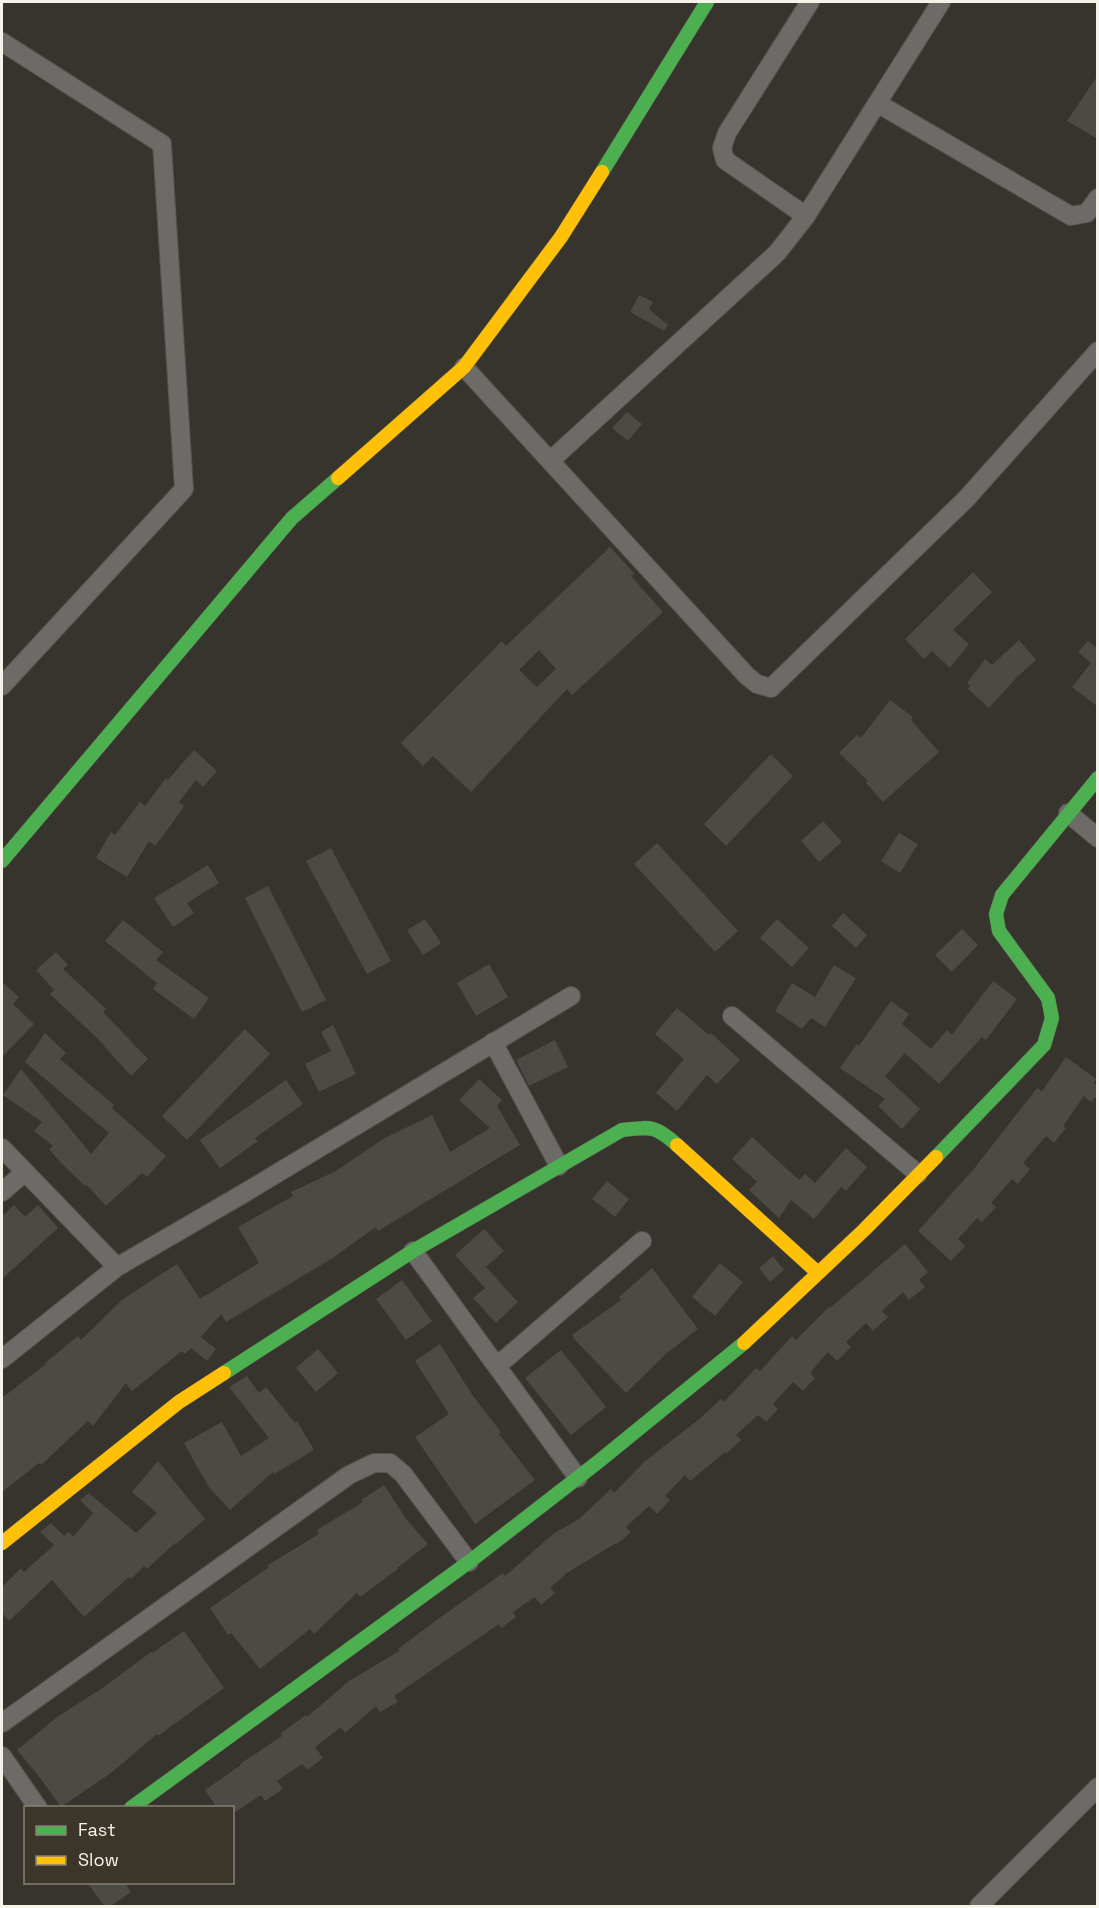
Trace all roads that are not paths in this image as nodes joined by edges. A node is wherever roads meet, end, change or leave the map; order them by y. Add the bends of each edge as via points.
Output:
1 (707, 2) edge
2 (810, 2) edge
3 (941, 2) edge
4 (2, 42) edge
5 (877, 103) junction
6 (1098, 198) edge
7 (806, 216) junction
8 (1098, 351) edge
9 (464, 367) junction
10 (550, 461) junction
11 (2, 686) edge
12 (1098, 778) edge
13 (1068, 813) junction
14 (1098, 838) edge
15 (2, 861) edge
16 (571, 996) dead end
17 (732, 1016) dead end
18 (493, 1042) junction
19 (2, 1148) edge
20 (559, 1166) junction
21 (25, 1172) junction
22 (918, 1174) junction
23 (2, 1192) edge
24 (642, 1241) dead end
25 (413, 1251) junction
26 (117, 1267) junction
27 (818, 1273) junction
28 (2, 1359) edge
29 (497, 1366) junction
30 (578, 1478) junction
31 (2, 1543) edge
32 (469, 1562) junction
33 (2, 1723) edge
34 (2, 1756) edge
35 (1098, 1787) edge
36 (37, 1806) edge
37 (134, 1806) edge
38 (979, 1906) edge

1 - 9 street via 561,237
2 - 7 street via 727,133 722,148 725,160
3 - 5 street
4 - 11 street via 162,144 184,489
5 - 6 street via 1071,216 1086,213
5 - 7 street
7 - 10 street via 777,253
8 - 10 street via 966,499 771,688 756,684 747,676
9 - 10 street
9 - 15 street via 292,518
12 - 13 street
13 - 14 street
13 - 22 street via 1002,895 996,914 999,931 1048,998 1052,1018 1044,1045
16 - 18 street
17 - 22 street
18 - 20 street
18 - 26 street
19 - 21 street
20 - 25 street
20 - 27 street via 622,1130 651,1127 665,1134
21 - 23 street
21 - 26 street
22 - 27 street
24 - 29 street
25 - 29 street
25 - 31 street via 179,1402
26 - 28 street
27 - 30 street via 735,1351
29 - 30 street
30 - 32 street
32 - 33 street via 403,1474 390,1463 374,1463 349,1474
32 - 37 street
34 - 36 street
35 - 38 street

